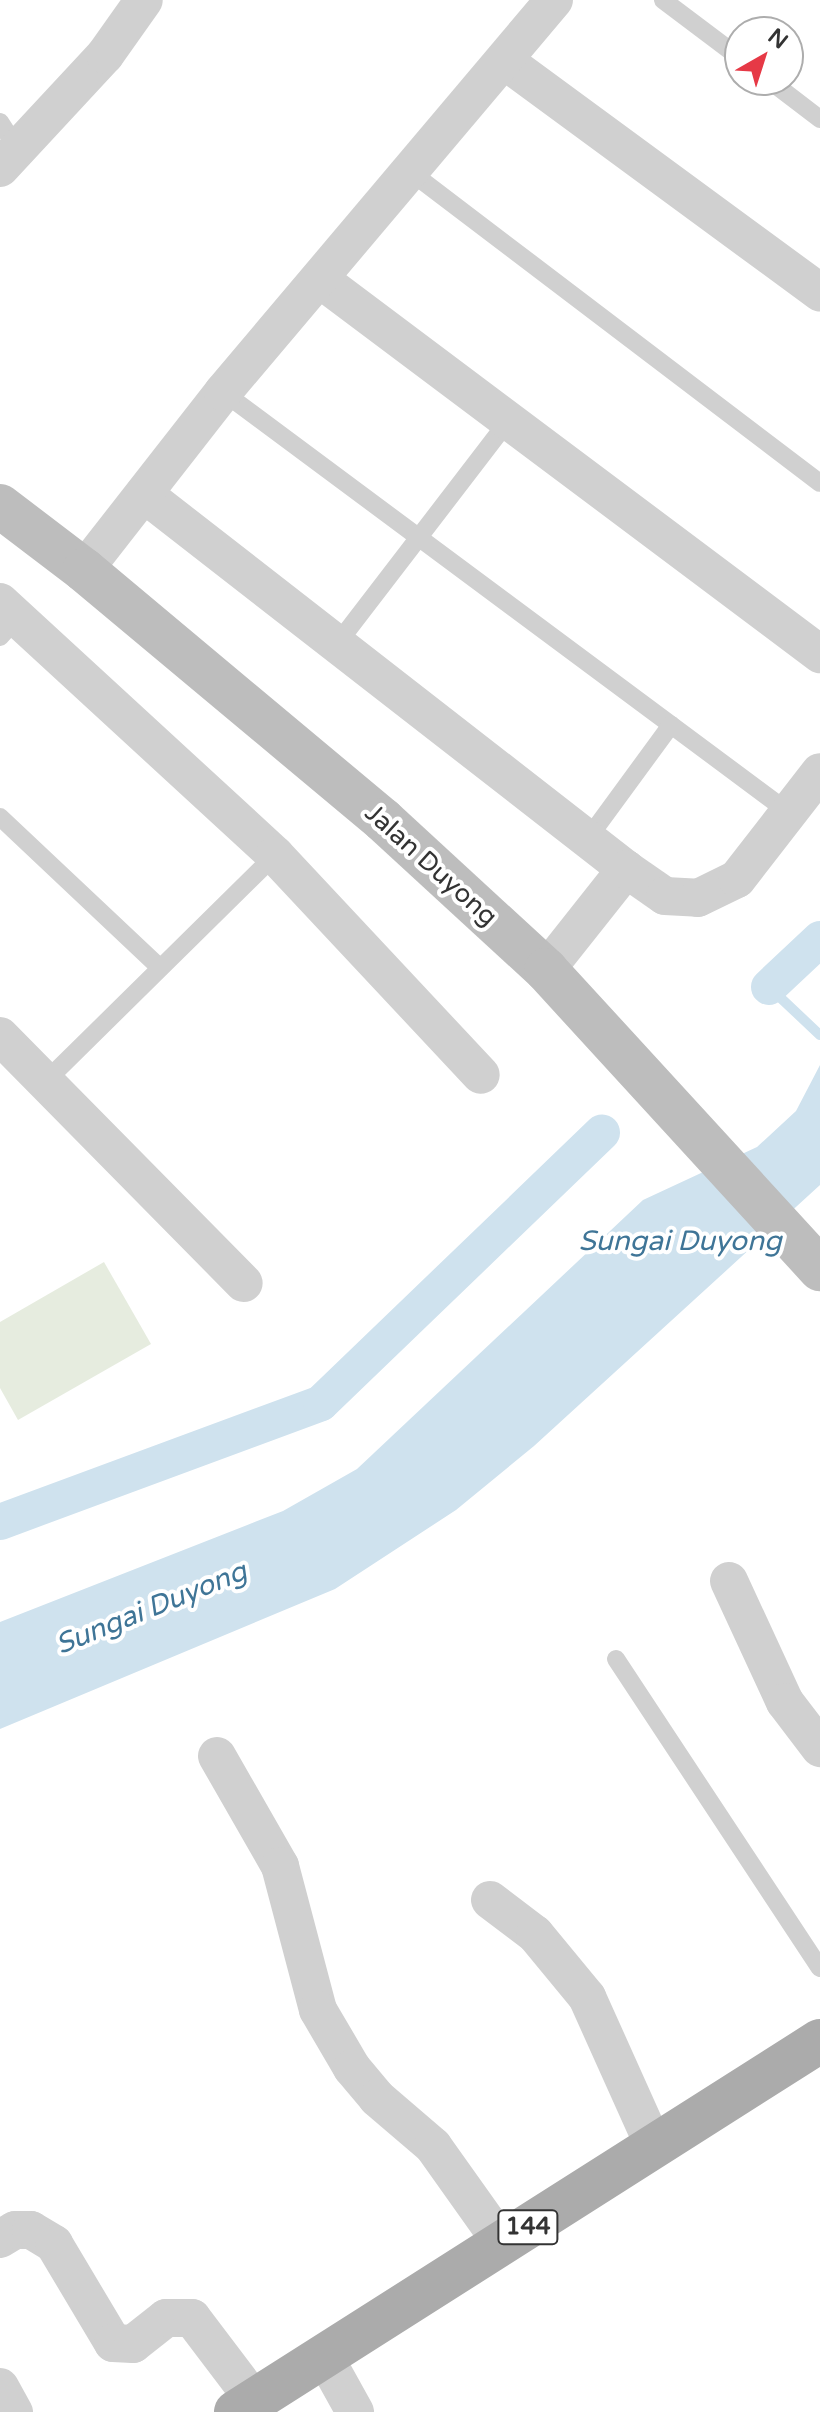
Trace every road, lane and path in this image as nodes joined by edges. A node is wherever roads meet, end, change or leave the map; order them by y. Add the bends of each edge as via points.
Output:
1 (144, 0) edge
2 (554, 0) edge
3 (663, 0) edge
4 (724, 46) edge
5 (505, 61) junction
6 (790, 96) edge
7 (820, 119) edge
8 (6, 147) edge
9 (412, 173) junction
10 (321, 280) junction
11 (820, 292) edge
12 (223, 392) junction
13 (508, 421) junction
14 (820, 483) edge
15 (144, 494) junction
16 (0, 506) edge
17 (421, 535) junction
18 (84, 570) junction
19 (6, 618) edge
20 (337, 644) junction
21 (820, 654) edge
22 (671, 725) junction
23 (820, 772) edge
24 (791, 814) junction
25 (0, 817) edge
26 (589, 837) junction
27 (275, 855) junction
28 (626, 869) junction
29 (160, 968) junction
30 (546, 970) junction
31 (0, 1036) edge
32 (481, 1075) dead end
33 (47, 1080) junction
34 (810, 1257) edge
35 (244, 1283) dead end
36 (729, 1581) dead end
37 (616, 1659) dead end
38 (820, 1748) edge
39 (217, 1756) dead end
40 (490, 1900) dead end
41 (820, 1968) edge
42 (820, 2041) edge
43 (654, 2146) junction
44 (0, 2239) edge
45 (502, 2243) junction
46 (324, 2356) junction
47 (0, 2387) edge
48 (245, 2406) edge
49 (14, 2412) edge
50 (355, 2412) edge

1 - 8 street via 105,55
2 - 5 street
3 - 4 lane
5 - 9 street
5 - 11 street
6 - 7 lane
9 - 10 street
9 - 14 lane
10 - 12 street
10 - 13 street
12 - 15 street
12 - 17 lane
13 - 17 lane
13 - 21 street
15 - 18 street
15 - 20 street
16 - 18 main road, Jalan Duyong
17 - 20 lane
17 - 22 lane
18 - 30 main road, Jalan Duyong via 383,820
19 - 27 street
20 - 26 street
22 - 24 lane
22 - 26 lane
23 - 24 street
24 - 28 street via 737,879 698,898 665,896
25 - 29 lane
26 - 28 street
27 - 29 lane
27 - 32 street
28 - 30 street
29 - 33 lane
30 - 34 main road, Jalan Duyong
31 - 33 street
33 - 35 street
36 - 38 street via 785,1702
37 - 41 lane
39 - 45 street via 280,1866 318,2010 352,2068 377,2098 433,2146
40 - 43 street via 544,1943 587,1997
42 - 43 main road, 144
43 - 45 main road, 144
44 - 48 street via 15,2230 31,2230 54,2244 113,2343 133,2344 166,2318 192,2318
45 - 46 main road, 144
46 - 48 main road, 144
46 - 50 street
47 - 49 street

